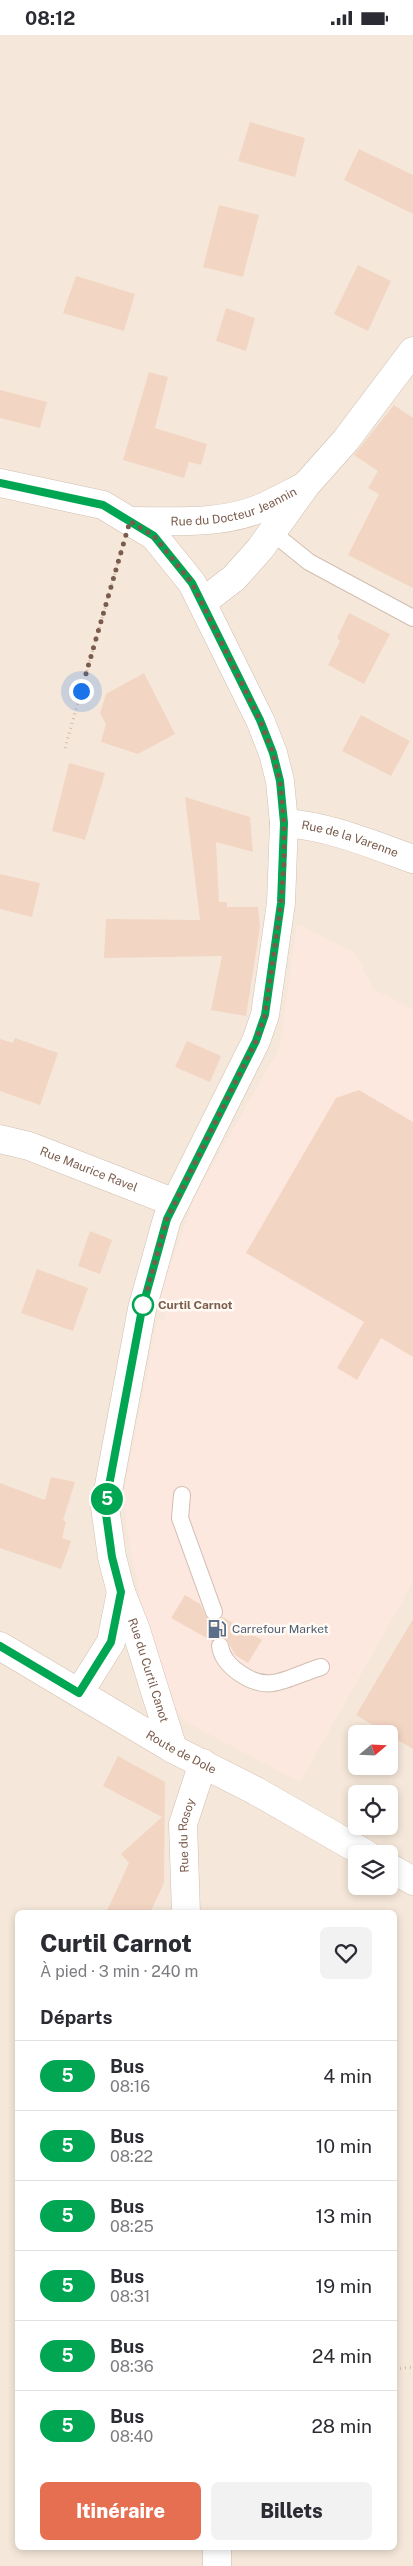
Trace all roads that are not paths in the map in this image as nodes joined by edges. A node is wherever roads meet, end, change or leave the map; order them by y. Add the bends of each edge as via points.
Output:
1 (413, 351) edge
2 (0, 483) edge
3 (306, 485) junction
4 (130, 521) junction
5 (273, 533) junction
6 (203, 602) junction
7 (413, 618) edge
8 (284, 823) junction
9 (413, 859) edge
10 (0, 1139) edge
11 (175, 1203) junction
12 (182, 1495) dead end
13 (121, 1592) junction
14 (214, 1612) dead end
15 (0, 1646) edge
16 (220, 1646) dead end
17 (322, 1667) dead end
18 (79, 1693) junction
19 (173, 1749) junction
20 (203, 1763) junction
21 (350, 1845) edge
22 (398, 1872) edge
23 (413, 1881) edge
24 (186, 1910) edge
25 (217, 2550) edge
26 (217, 2566) edge

1 - 3 street, Rue du Docteur Jeannin via 346,440
2 - 4 street, Rue du Curtil Canot via 103,505
3 - 4 street, Rue du Docteur Jeannin via 236,516
3 - 5 street, Rue du Docteur Jeannin
4 - 6 street, Rue du Curtil Canot via 154,536
5 - 6 street, Rue du Docteur Jeannin via 234,578
5 - 7 lane via 309,562
6 - 8 street, Rue du Curtil Canot via 273,753 280,781
8 - 9 street, Rue de la Varenne via 353,837
8 - 11 street, Rue du Curtil Canot via 281,903 265,1015 256,1041
10 - 11 street, Rue Maurice Ravel via 29,1146
11 - 13 street, Rue du Curtil Canot via 165,1226 142,1309 105,1507
12 - 14 lane via 180,1518
13 - 18 street, Rue du Curtil Canot via 111,1642
13 - 19 street, Rue du Curtil Canot
15 - 18 street, Route de Dole
16 - 17 lane via 222,1655 234,1669 256,1680 273,1683
18 - 19 street, Route de Dole
19 - 20 street, Route de Dole
20 - 21 street, Route de Dole
20 - 24 street, Rue du Rosoy via 183,1824
22 - 23 street
25 - 26 street

